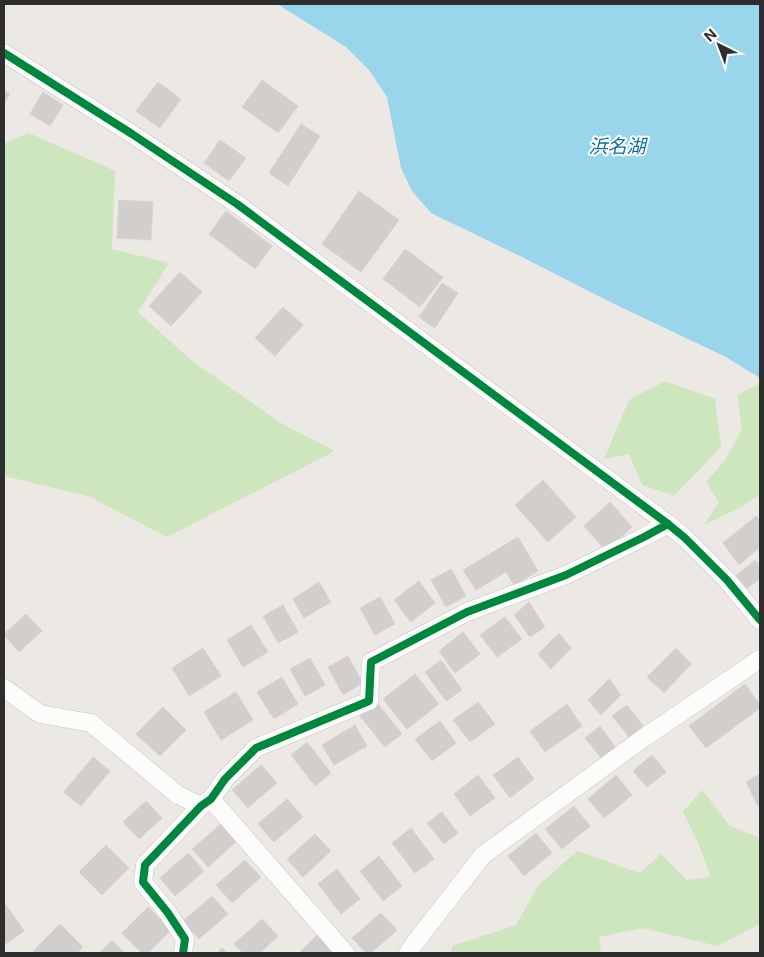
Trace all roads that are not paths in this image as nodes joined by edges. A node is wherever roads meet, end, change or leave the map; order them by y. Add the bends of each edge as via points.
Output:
1 (4, 53) edge
2 (668, 524) junction
3 (760, 620) edge
4 (760, 658) edge
5 (4, 688) edge
6 (206, 802) junction
7 (183, 953) edge
8 (345, 953) edge
9 (408, 953) edge

1 - 2 street via 237,204
2 - 3 street via 727,580
2 - 6 street via 566,575 467,612 370,662 369,701 256,748
4 - 9 street via 644,737 483,855
5 - 6 street via 40,714 91,723 178,795
6 - 7 street via 145,866 143,882 185,939
6 - 8 street

